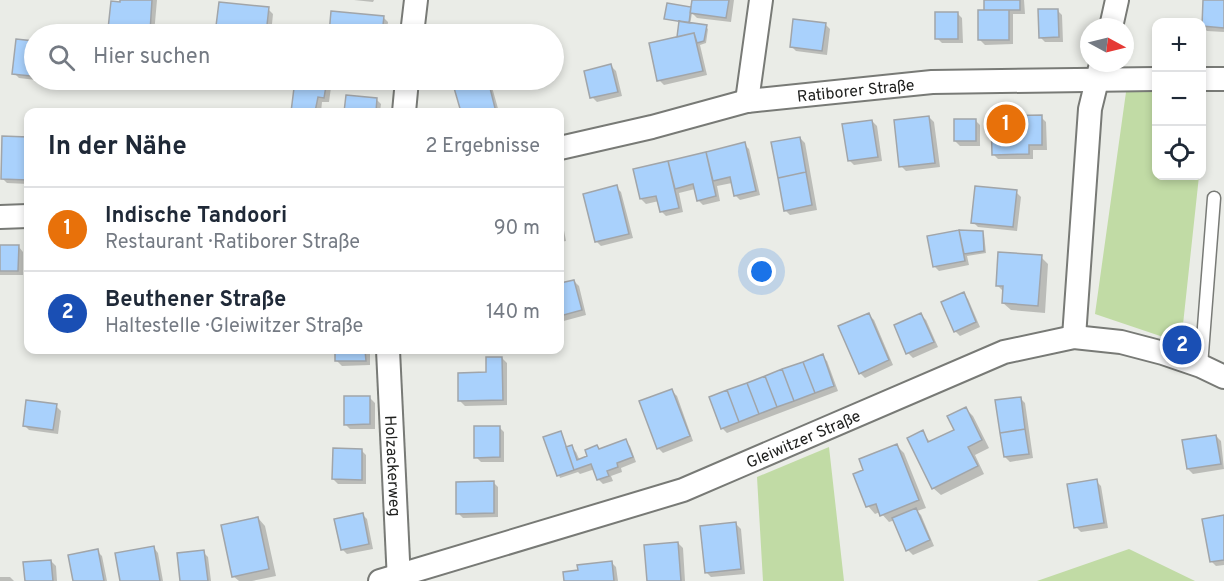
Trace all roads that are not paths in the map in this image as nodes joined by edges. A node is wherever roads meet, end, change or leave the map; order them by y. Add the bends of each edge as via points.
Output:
1 (416, 0) edge
2 (760, 0) edge
3 (1117, 0) edge
4 (1112, 18) edge
5 (413, 24) edge
6 (1085, 72) edge
7 (1100, 72) edge
8 (1107, 72) edge
9 (1152, 78) edge
10 (1206, 79) edge
11 (1224, 79) edge
12 (406, 90) edge
13 (747, 101) junction
14 (404, 108) edge
15 (564, 147) edge
16 (1214, 198) dead end
17 (24, 216) edge
18 (0, 218) edge
19 (1074, 337) junction
20 (388, 354) edge
21 (1201, 366) junction
22 (1224, 377) edge
23 (393, 580) edge

1 - 5 street
2 - 13 street
3 - 4 street
6 - 13 street, Ratiborer Straße via 933,82
7 - 19 street via 1090,109
8 - 9 street, Ratiborer Straße
10 - 11 street
12 - 14 street
13 - 15 street, Ratiborer Straße
16 - 21 lane
17 - 18 street
19 - 21 street, Gleiwitzer Straße via 1120,342
19 - 23 street, Gleiwitzer Straße via 1004,352 683,490
20 - 23 street, Holzackerweg
21 - 22 street, Gleiwitzer Straße

